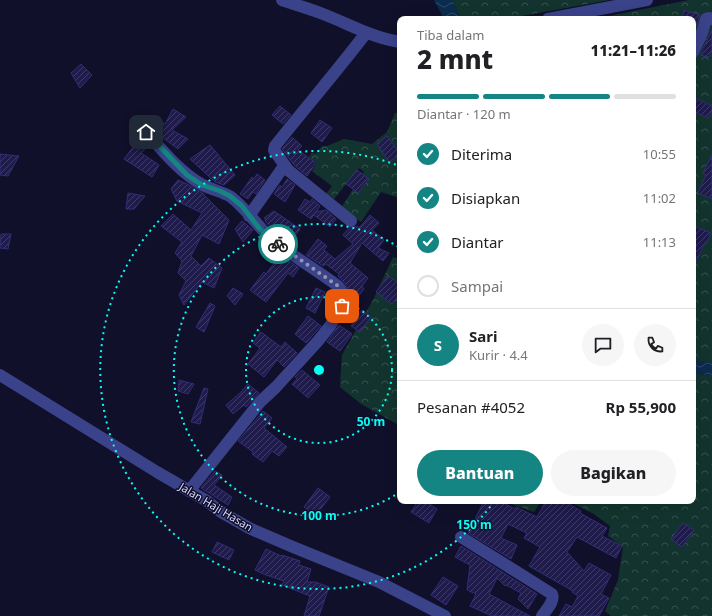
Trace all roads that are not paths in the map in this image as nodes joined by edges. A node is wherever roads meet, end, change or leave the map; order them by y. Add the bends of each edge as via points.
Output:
1 (282, 0) edge
2 (646, 0) edge
3 (563, 16) edge
4 (712, 19) edge
5 (366, 33) junction
6 (397, 41) edge
7 (696, 46) edge
8 (146, 132) dead end
9 (284, 166) junction
10 (249, 216) junction
11 (351, 221) dead end
12 (0, 375) edge
13 (190, 490) junction
14 (461, 537) dead end
15 (445, 616) edge
16 (542, 616) edge

1 - 5 street
2 - 3 street
4 - 7 street via 706,19
5 - 6 street
5 - 9 street via 275,146 274,152
8 - 10 street via 187,175 202,185 230,196
9 - 10 street
9 - 11 street
10 - 13 street via 276,243 338,286 344,298 342,306 318,341 260,402
12 - 13 street, Jalan Haji Hasan
13 - 15 street, Jalan Haji Hasan via 251,529 378,582
14 - 16 street via 552,594 552,601

